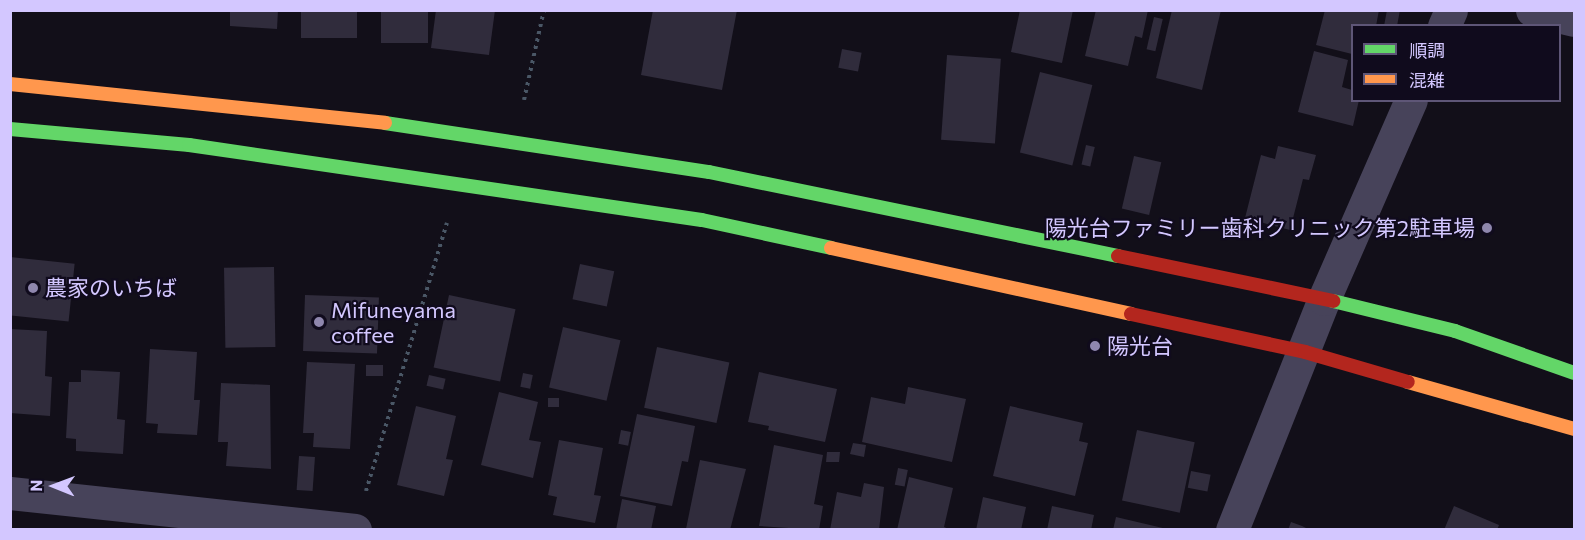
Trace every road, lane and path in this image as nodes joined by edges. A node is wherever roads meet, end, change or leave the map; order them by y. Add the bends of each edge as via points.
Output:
1 (544, 10) edge
2 (1451, 10) edge
3 (1532, 10) edge
4 (1575, 20) edge
5 (1445, 24) edge
6 (10, 84) edge
7 (1410, 102) edge
8 (523, 104) dead end
9 (10, 129) edge
10 (447, 222) dead end
11 (1324, 299) junction
12 (1305, 352) junction
13 (1575, 372) edge
14 (1575, 429) edge
15 (10, 493) edge
16 (354, 529) edge
17 (1232, 530) edge

1 - 8 path
2 - 5 street
3 - 4 street
6 - 11 street via 267,108 481,135 709,172
7 - 11 street
9 - 12 street via 189,145 702,220
10 - 16 path
11 - 12 street
11 - 13 street via 1455,332
12 - 14 street
12 - 17 street
15 - 16 street

